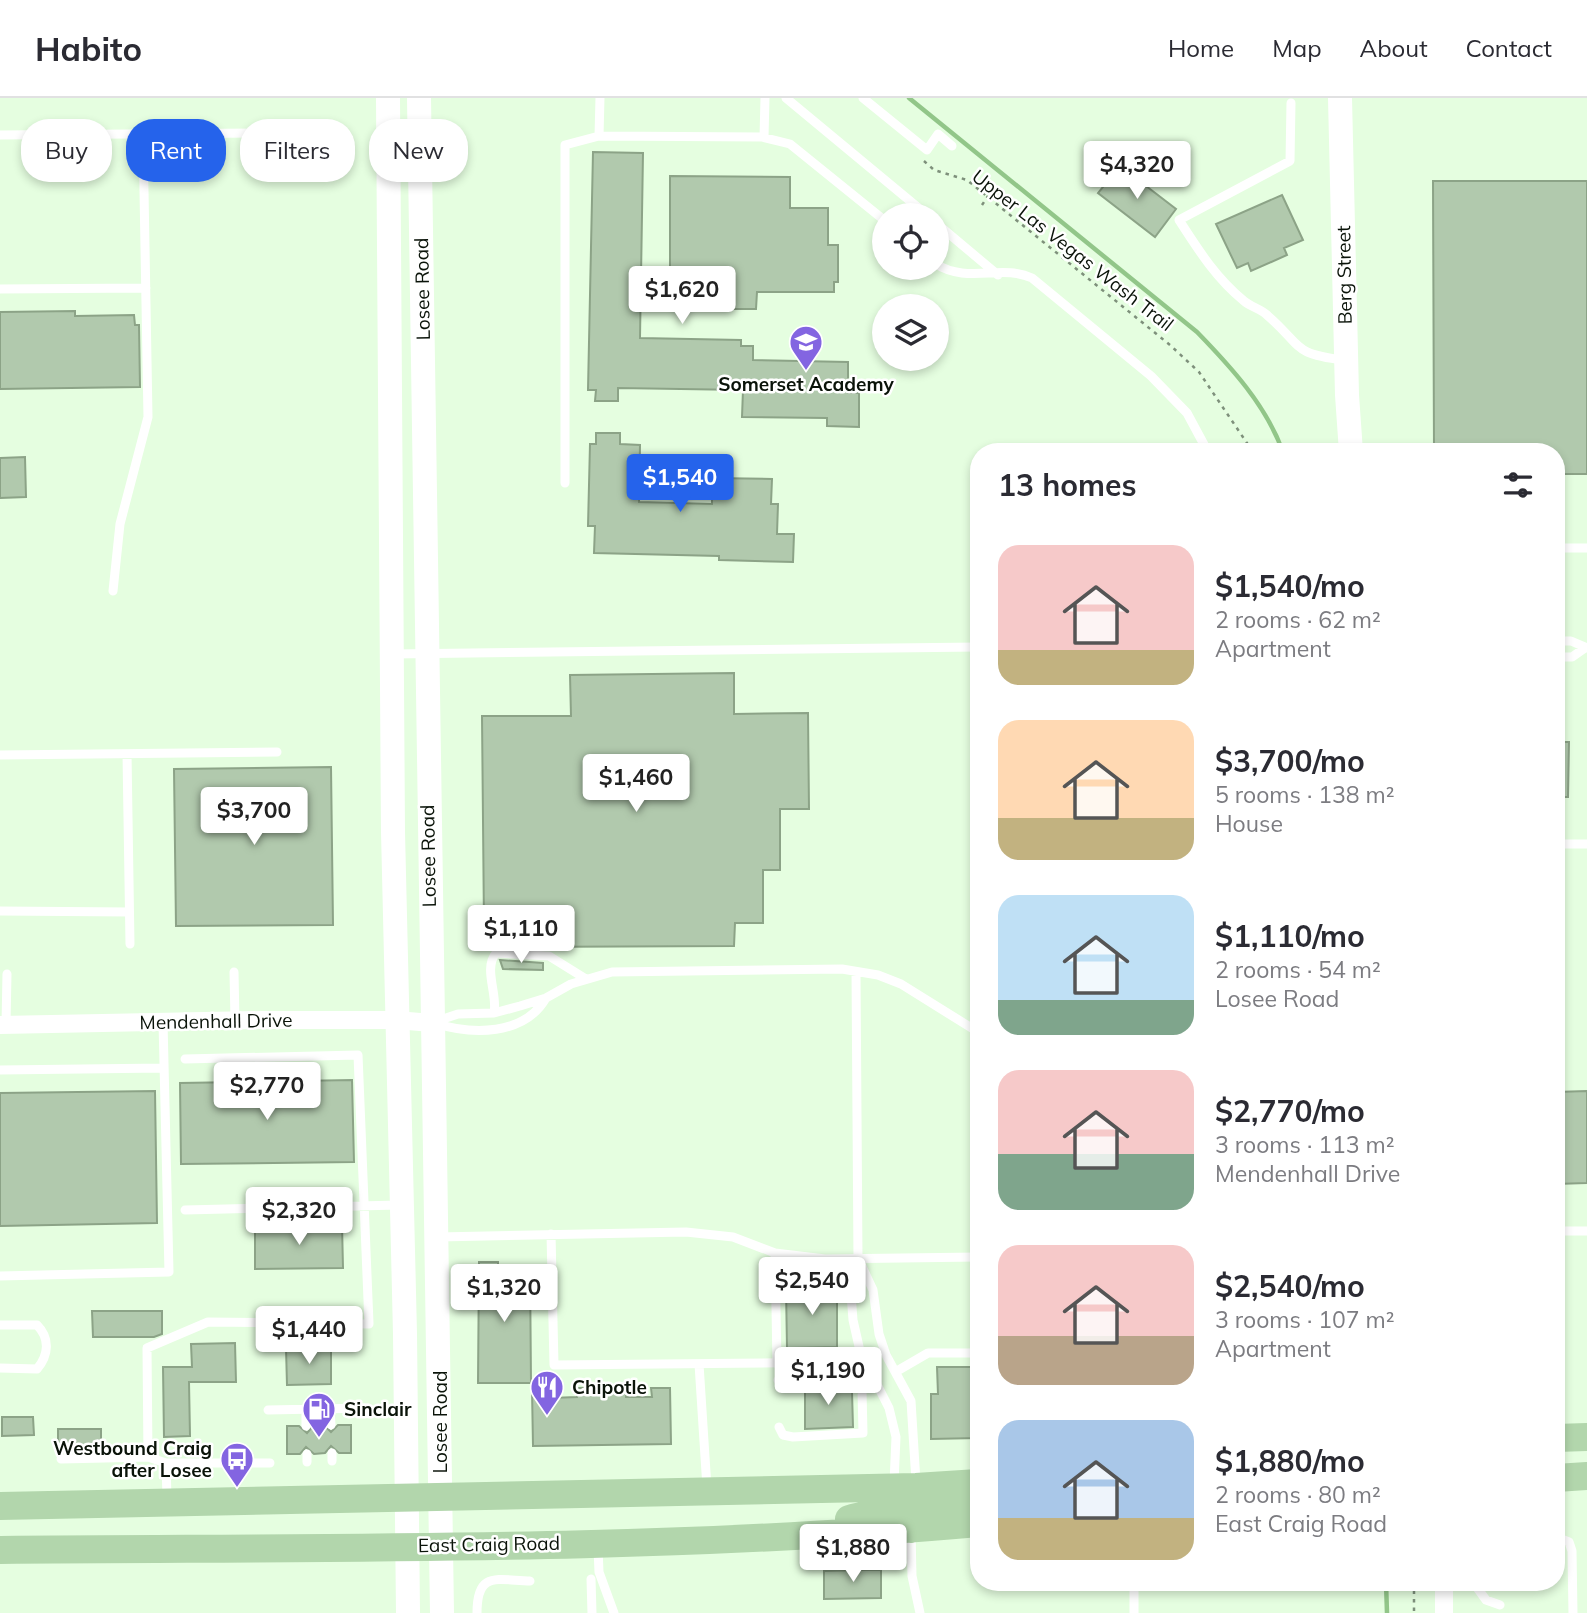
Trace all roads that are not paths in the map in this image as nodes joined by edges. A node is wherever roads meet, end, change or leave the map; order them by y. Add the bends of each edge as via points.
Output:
1 (388, 98) edge
2 (404, 98) edge
3 (419, 98) edge
4 (600, 98) edge
5 (765, 98) edge
6 (786, 98) edge
7 (863, 98) edge
8 (1340, 98) edge
9 (1291, 103) dead end
10 (388, 119) edge
11 (412, 119) edge
12 (419, 119) edge
13 (126, 134) edge
14 (0, 135) edge
15 (598, 136) junction
16 (764, 137) junction
17 (952, 146) dead end
18 (144, 182) edge
19 (388, 182) edge
20 (406, 182) edge
21 (421, 182) edge
22 (913, 203) edge
23 (872, 210) edge
24 (949, 234) edge
25 (422, 256) junction
26 (949, 271) edge
27 (998, 275) junction
28 (146, 288) junction
29 (0, 289) edge
30 (1346, 360) junction
31 (1203, 443) edge
32 (1351, 443) edge
33 (565, 483) dead end
34 (1565, 548) edge
35 (1587, 548) edge
36 (113, 591) dead end
37 (1565, 640) edge
38 (970, 647) edge
39 (1586, 648) edge
40 (425, 653) junction
41 (391, 654) junction
42 (1565, 657) edge
43 (277, 752) dead end
44 (127, 754) junction
45 (0, 755) edge
46 (1565, 844) edge
47 (1587, 844) edge
48 (0, 911) edge
49 (130, 912) junction
50 (130, 944) dead end
51 (234, 972) dead end
52 (856, 972) junction
53 (7, 974) dead end
54 (586, 979) junction
55 (546, 998) junction
56 (494, 1013) junction
57 (396, 1020) junction
58 (235, 1021) junction
59 (163, 1022) junction
60 (432, 1023) junction
61 (3, 1025) edge
62 (970, 1026) edge
63 (185, 1059) dead end
64 (164, 1068) junction
65 (0, 1070) edge
66 (364, 1205) junction
67 (401, 1205) junction
68 (184, 1210) dead end
69 (1565, 1231) edge
70 (1587, 1231) edge
71 (551, 1234) junction
72 (436, 1237) junction
73 (775, 1253) junction
74 (970, 1257) edge
75 (858, 1259) junction
76 (0, 1276) edge
77 (0, 1325) edge
78 (970, 1353) edge
79 (866, 1362) junction
80 (699, 1364) junction
81 (777, 1364) junction
82 (0, 1368) edge
83 (897, 1371) junction
84 (778, 1380) dead end
85 (366, 1408) dead end
86 (306, 1409) junction
87 (330, 1409) junction
88 (268, 1410) dead end
89 (331, 1425) dead end
90 (306, 1426) dead end
91 (779, 1427) dead end
92 (1587, 1437) edge
93 (1565, 1438) edge
94 (148, 1457) junction
95 (61, 1459) dead end
96 (166, 1463) junction
97 (270, 1463) dead end
98 (1587, 1476) edge
99 (1565, 1477) edge
100 (970, 1484) edge
101 (905, 1488) junction
102 (707, 1491) junction
103 (970, 1494) edge
104 (441, 1497) junction
105 (407, 1498) junction
106 (167, 1503) junction
107 (0, 1506) edge
108 (970, 1524) edge
109 (911, 1529) junction
110 (800, 1535) junction
111 (1565, 1540) edge
112 (598, 1542) junction
113 (407, 1546) junction
114 (440, 1546) junction
115 (0, 1550) edge
116 (591, 1579) dead end
117 (530, 1581) dead end
118 (1134, 1591) edge
119 (1444, 1591) edge
120 (1480, 1591) edge
121 (1500, 1605) dead end
122 (408, 1613) edge
123 (442, 1613) edge
124 (477, 1613) edge
125 (592, 1613) edge
126 (614, 1613) edge
127 (920, 1613) edge
128 (1134, 1613) edge
129 (1444, 1613) edge
130 (1573, 1613) edge

1 - 10 main road, Losee Road
2 - 11 main road
3 - 12 main road, Losee Road
4 - 15 lane
5 - 16 lane
6 - 22 lane
7 - 17 lane via 927,150 938,134
8 - 30 main road, Berg Street
9 - 30 lane via 1290,161 1180,220 1210,270 1247,303 1267,314 1293,344 1312,356
13 - 14 lane
15 - 16 lane
15 - 33 lane via 565,145
16 - 23 lane via 790,144
18 - 28 lane
19 - 41 main road, Losee Road
20 - 25 main road via 408,222
21 - 25 main road, Losee Road
24 - 27 lane
25 - 40 main road, Losee Road
26 - 27 lane
27 - 31 lane via 1032,278 1151,376 1187,413
28 - 29 lane
28 - 36 lane via 148,417 120,524
30 - 32 main road, Berg Street
34 - 35 lane
37 - 39 lane
38 - 40 lane
39 - 42 lane
40 - 41 lane
40 - 60 main road, Losee Road
41 - 57 main road, Losee Road
43 - 44 lane
44 - 45 lane
44 - 49 lane
46 - 47 lane
48 - 49 lane
49 - 50 lane
51 - 58 lane
52 - 54 lane via 612,972
52 - 62 lane via 901,984
52 - 75 lane
53 - 61 lane
54 - 55 lane
54 - 56 lane via 549,956 496,953 490,968 497,999
55 - 56 lane
55 - 60 lane via 536,1015 505,1028 457,1030
56 - 60 lane via 458,1014
57 - 58 street, Mendenhall Drive
57 - 60 street, Mendenhall Drive
57 - 67 main road, Losee Road
58 - 59 street, Mendenhall Drive
59 - 61 street, Mendenhall Drive
59 - 64 lane
60 - 72 main road, Losee Road
63 - 66 lane via 358,1055
64 - 65 lane
64 - 76 lane via 169,1272
66 - 67 lane
66 - 68 lane
66 - 94 lane via 369,1324 208,1322 147,1348
67 - 105 main road, Losee Road
69 - 70 lane
71 - 72 lane
71 - 73 lane via 706,1233 733,1237
71 - 80 lane via 554,1365
72 - 104 main road, Losee Road
73 - 75 lane
73 - 81 lane
74 - 75 lane
75 - 79 lane via 851,1294 853,1320
75 - 83 lane via 873,1290 886,1355
77 - 82 lane via 37,1325 47,1345 37,1369
78 - 83 lane via 928,1353
79 - 81 lane
79 - 101 lane via 889,1408
80 - 81 lane
80 - 102 lane
83 - 101 lane via 911,1401
84 - 91 lane via 845,1377 862,1391 864,1411 863,1433 793,1437 783,1435
85 - 87 lane
86 - 87 lane
86 - 88 lane
86 - 90 lane
87 - 89 lane
92 - 93 main road
94 - 95 lane
94 - 96 lane
96 - 97 lane
96 - 106 lane
98 - 99 main road
100 - 101 main road
101 - 102 main road
101 - 110 main road via 907,1503 894,1510 868,1513
102 - 104 main road
103 - 109 main road via 965,1501 923,1511
104 - 105 main road
104 - 114 main road, Losee Road
105 - 106 main road
105 - 113 main road, Losee Road
106 - 107 main road
108 - 109 main road, East Craig Road
109 - 110 main road, East Craig Road
109 - 127 lane via 912,1576
110 - 112 main road, East Craig Road
111 - 130 lane via 1572,1551
112 - 114 main road, East Craig Road
112 - 126 lane via 598,1572
113 - 114 main road, East Craig Road
113 - 115 main road, East Craig Road
113 - 122 main road, Losee Road
114 - 123 main road, Losee Road
116 - 125 lane
117 - 124 lane via 489,1580 482,1584
118 - 128 lane
119 - 129 street
120 - 121 lane via 1486,1600

